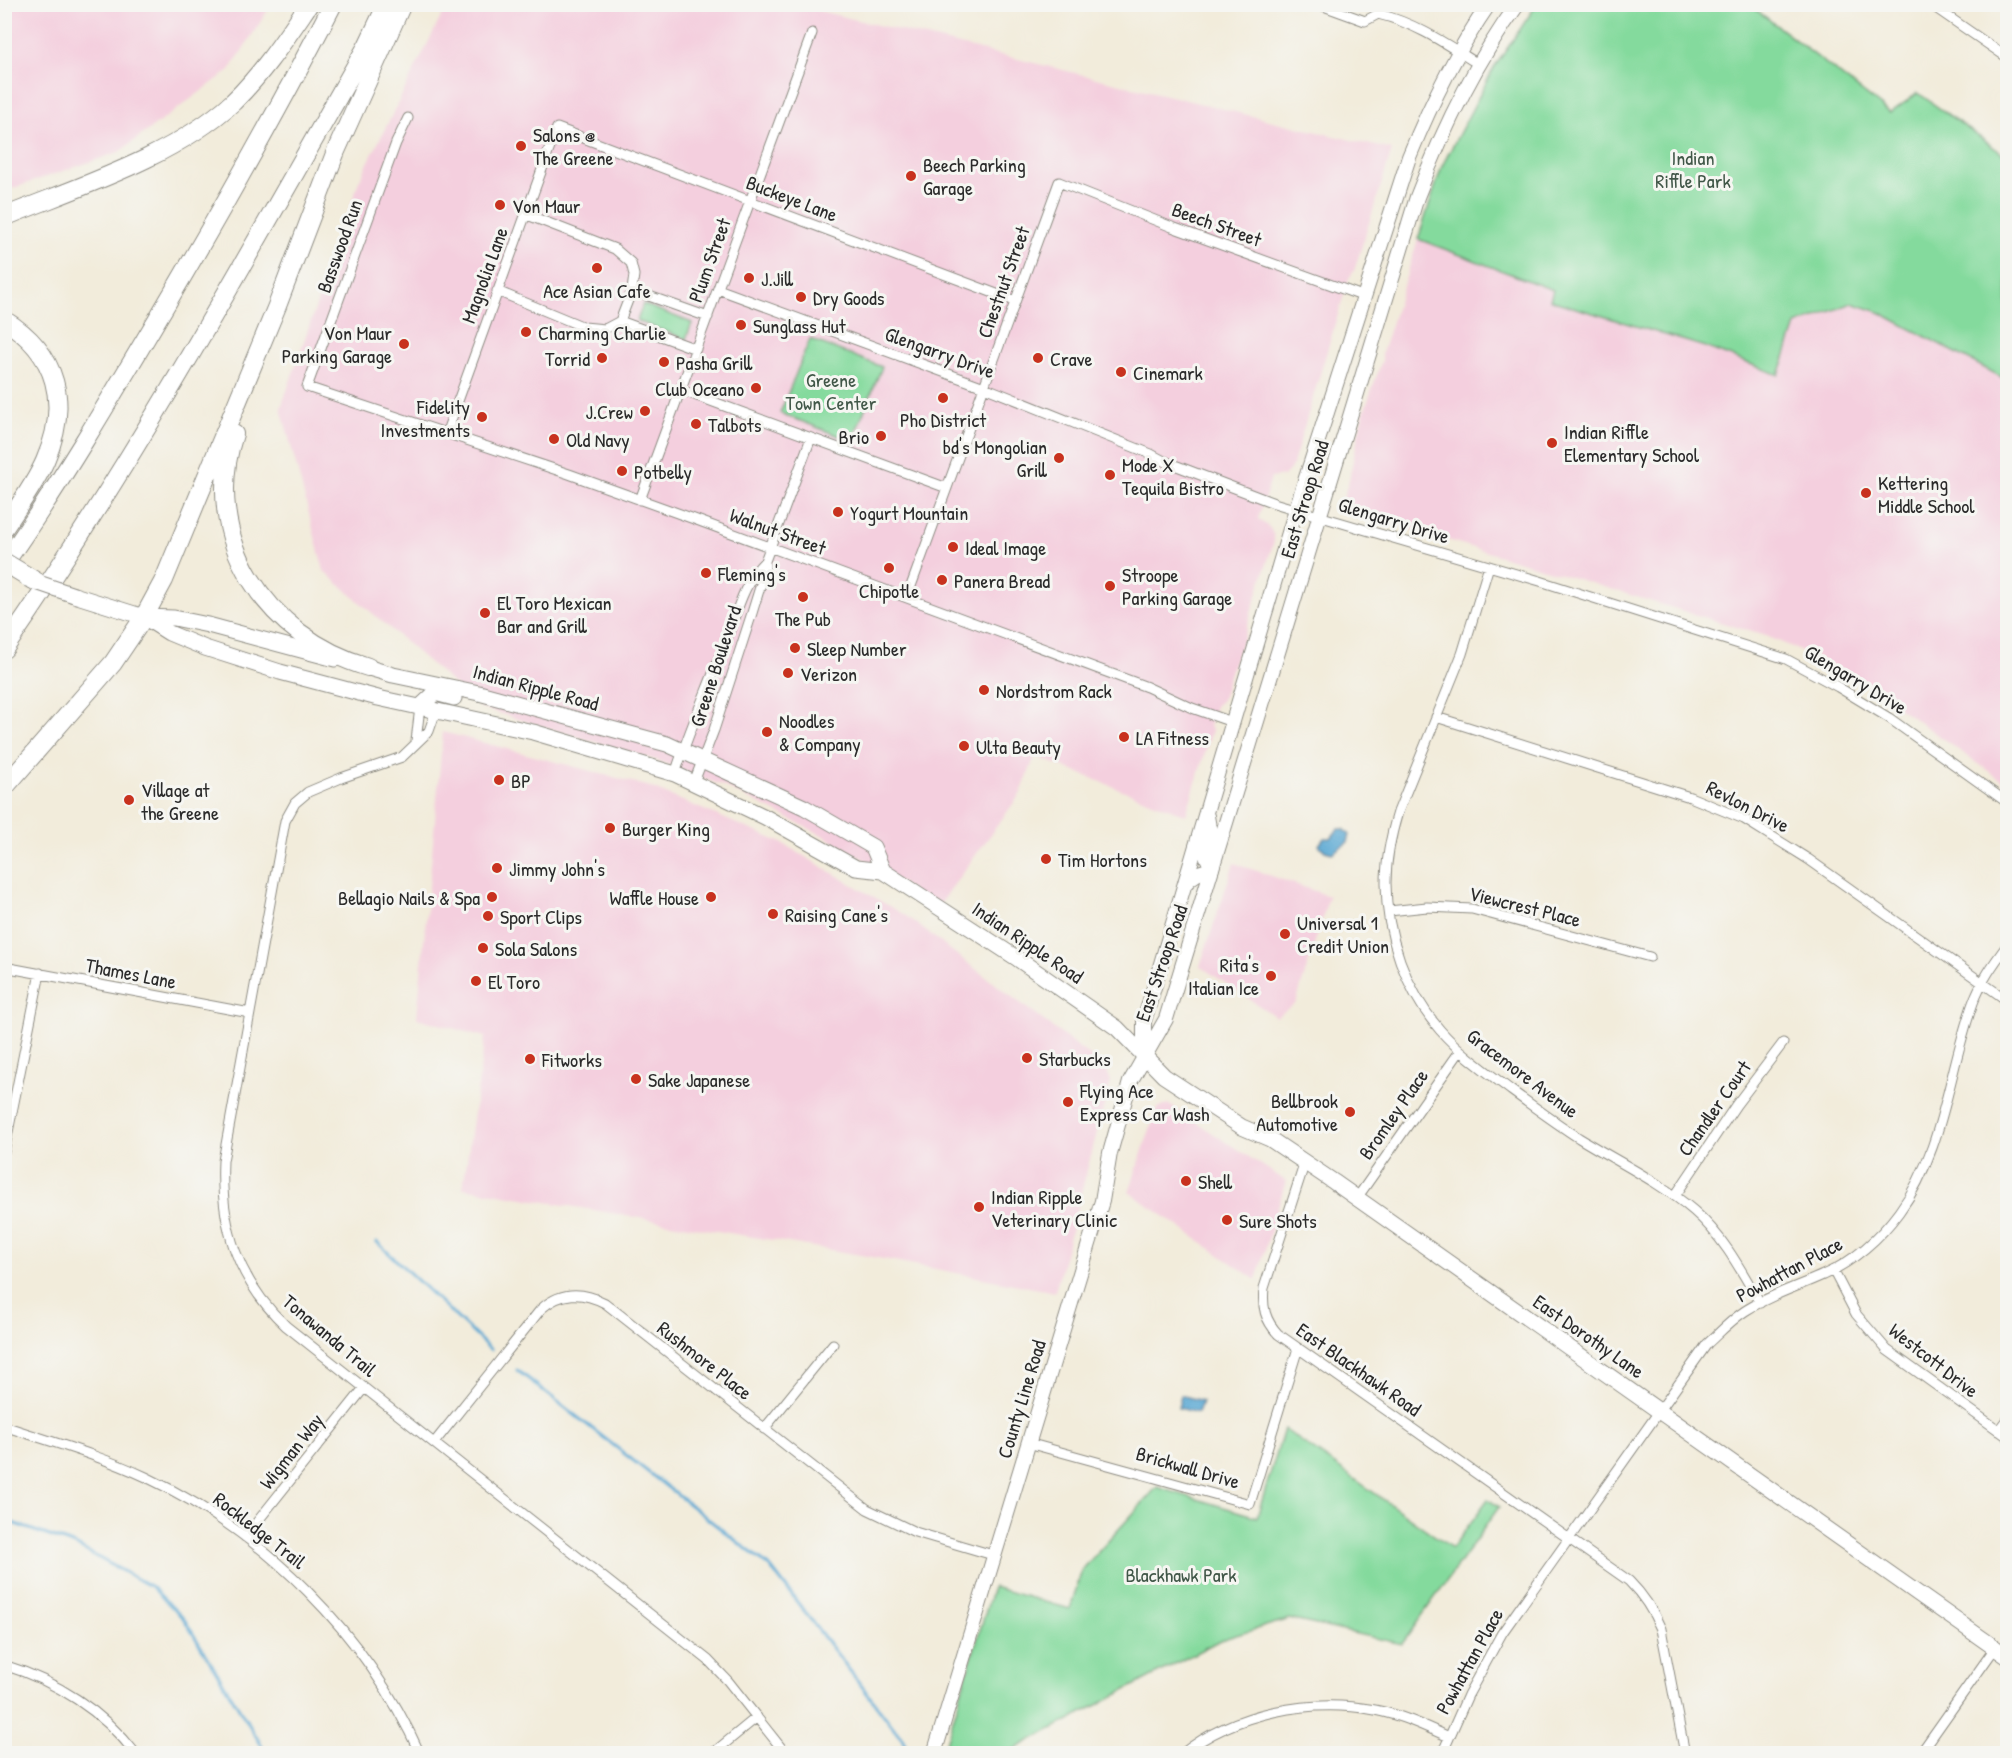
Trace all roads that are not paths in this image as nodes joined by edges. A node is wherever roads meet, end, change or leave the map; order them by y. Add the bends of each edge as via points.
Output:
1 (309, 4) edge
2 (333, 4) edge
3 (387, 4) edge
4 (402, 4) edge
5 (1318, 4) edge
6 (1489, 4) edge
7 (1518, 4) edge
8 (1930, 4) edge
9 (1377, 9) edge
10 (812, 33) dead end
11 (1458, 51) junction
12 (2007, 58) edge
13 (1478, 64) junction
14 (408, 118) dead end
15 (557, 128) joint
16 (1059, 182) joint
17 (750, 201) junction
18 (525, 214) junction
19 (4, 217) edge
20 (718, 289) junction
21 (632, 290) junction
22 (497, 291) junction
23 (1365, 297) junction
24 (1015, 301) junction
25 (277, 306) junction
26 (708, 317) junction
27 (4, 321) edge
28 (620, 321) junction
29 (696, 349) junction
30 (307, 387) joint
31 (984, 387) junction
32 (681, 390) junction
33 (446, 434) junction
34 (811, 438) junction
35 (947, 488) junction
36 (640, 500) junction
37 (1296, 509) junction
38 (1320, 516) junction
39 (4, 528) edge
40 (770, 546) junction
41 (765, 561) junction
42 (4, 563) edge
43 (1489, 566) junction
44 (4, 571) edge
45 (37, 582) junction
46 (907, 597) junction
47 (144, 617) junction
48 (4, 649) edge
49 (368, 667) junction
50 (479, 693) junction
51 (420, 707) junction
52 (436, 711) junction
53 (1436, 717) junction
54 (1232, 722) junction
55 (416, 741) junction
56 (682, 751) junction
57 (701, 760) junction
58 (675, 774) junction
59 (694, 782) junction
60 (4, 788) edge
61 (2007, 803) edge
62 (1206, 811) junction
63 (1212, 869) junction
64 (883, 871) junction
65 (1185, 884) junction
66 (1389, 911) junction
67 (2007, 944) edge
68 (1650, 957) dead end
69 (4, 967) edge
70 (40, 973) junction
71 (1982, 983) junction
72 (2007, 1001) edge
73 (250, 1013) junction
74 (1783, 1042) dead end
75 (1460, 1051) junction
76 (1144, 1056) junction
77 (4, 1152) edge
78 (1305, 1162) junction
79 (1675, 1196) junction
80 (1357, 1198) junction
81 (1833, 1270) junction
82 (1760, 1303) junction
83 (833, 1344) dead end
84 (1298, 1348) junction
85 (364, 1388) junction
86 (1659, 1410) junction
87 (2007, 1419) edge
88 (4, 1426) edge
89 (764, 1429) junction
90 (2003, 1434) edge
91 (434, 1443) junction
92 (1028, 1443) junction
93 (245, 1537) junction
94 (1568, 1539) junction
95 (993, 1555) junction
96 (2001, 1652) edge
97 (4, 1665) edge
98 (757, 1717) junction
99 (1449, 1737) junction
100 (136, 1754) edge
101 (420, 1754) edge
102 (712, 1754) edge
103 (786, 1754) edge
104 (934, 1754) edge
105 (1182, 1754) edge
106 (1442, 1754) edge
107 (1685, 1754) edge
108 (1920, 1754) edge

1 - 19 highway via 259,74 200,127 146,158
2 - 42 highway via 292,83 98,421
3 - 48 highway via 367,46 132,453
4 - 25 highway via 336,151
5 - 9 street via 1365,21
6 - 11 main road, East Stroop Road
7 - 13 main road, East Stroop Road
8 - 12 street
9 - 11 street
10 - 17 street, Plum Street
11 - 13 street
11 - 23 main road, East Stroop Road via 1409,157
13 - 38 main road, East Stroop Road via 1446,126 1417,197
14 - 30 street, Basswood Run
15 - 17 street, Buckeye Lane
15 - 18 street, Magnolia Lane
16 - 23 street, Beech Street
16 - 24 street, Chestnut Street
17 - 20 street, Plum Street
17 - 24 street, Buckeye Lane
18 - 21 street via 615,249 631,263
18 - 22 street, Magnolia Lane
20 - 26 street, Plum Street
20 - 31 street, Glengarry Drive
21 - 26 street
21 - 28 street
22 - 28 street via 584,327 605,329
22 - 33 street, Magnolia Lane
23 - 37 main road, East Stroop Road
24 - 31 street, Chestnut Street
25 - 47 highway via 164,580
25 - 49 highway via 229,453 224,500 230,535 249,578 284,619 324,648
26 - 29 street, Plum Street
27 - 39 highway via 31,340 42,354 59,399 58,422 45,461
28 - 29 street
29 - 32 street, Plum Street
30 - 33 street, Walnut Street
31 - 35 street, Chestnut Street
31 - 37 street, Glengarry Drive via 1214,481
32 - 34 street
32 - 36 street, Plum Street
33 - 36 street, Walnut Street
34 - 35 street
34 - 40 street, Greene Boulevard
35 - 46 street, Chestnut Street
36 - 40 street, Walnut Street
37 - 38 street, Glengarry Drive
37 - 54 main road, East Stroop Road
38 - 43 street, Glengarry Drive
38 - 63 main road, East Stroop Road
40 - 41 street, Greene Boulevard
40 - 46 street, Walnut Street
41 - 56 street, Greene Boulevard via 740,604
41 - 57 street, Greene Boulevard via 752,613
42 - 45 highway, bridge
43 - 53 street, Gracemore Avenue via 1462,654
43 - 61 street, Glengarry Drive via 1786,659 1889,718
44 - 45 main road, Indian Ripple Road, bridge
45 - 47 main road, Indian Ripple Road, bridge
46 - 54 street, Walnut Street
47 - 49 main road, Indian Ripple Road via 208,625
47 - 51 main road, Indian Ripple Road via 170,633 237,658
47 - 60 highway via 113,663
49 - 50 main road, Indian Ripple Road
50 - 51 main road via 462,700 435,693
50 - 56 main road, Indian Ripple Road
51 - 52 main road, Indian Ripple Road
51 - 55 street
52 - 55 street, Tonawanda Trail via 429,731
52 - 58 main road, Indian Ripple Road via 533,732
53 - 66 street, Gracemore Avenue via 1392,833 1386,882
53 - 71 street, Revlon Drive via 1690,797 1744,819 1808,859
54 - 62 main road, East Stroop Road
55 - 73 street, Tonawanda Trail via 402,757 308,792 290,810
56 - 57 main road, Indian Ripple Road
56 - 58 street, Greene Boulevard
57 - 59 street, Greene Boulevard
57 - 64 main road, Indian Ripple Road via 804,807 873,846
58 - 59 main road, Indian Ripple Road
59 - 64 main road, Indian Ripple Road via 856,868
62 - 63 main road via 1211,838 1206,855
62 - 65 main road, East Stroop Road
63 - 65 main road via 1199,872
63 - 76 main road, East Stroop Road via 1166,1019
64 - 76 main road, Indian Ripple Road via 1117,1028
65 - 76 main road, East Stroop Road via 1144,1021
66 - 68 street, Viewcrest Place via 1427,907 1472,909
66 - 75 street, Gracemore Avenue via 1394,941 1411,987 1439,1030
67 - 71 street, Powhattan Place
69 - 70 street, Thames Lane
70 - 73 street, Thames Lane
70 - 77 street
71 - 72 street, Revlon Drive
71 - 81 street, Powhattan Place via 1933,1146 1911,1195 1869,1245
73 - 85 street, Tonawanda Trail via 223,1161 223,1208 228,1230 240,1264 263,1302 286,1326
74 - 79 street, Chandler Court
75 - 79 street, Gracemore Avenue via 1578,1137
75 - 80 street, Bromley Place
76 - 78 main road, East Dorothy Lane via 1164,1076
76 - 92 main road, County Line Road via 1130,1082 1110,1153 1102,1201
78 - 80 main road, East Dorothy Lane
78 - 84 street, East Blackhawk Road via 1262,1302 1272,1327
79 - 82 street, Gracemore Avenue via 1724,1244
80 - 86 main road, East Dorothy Lane
81 - 82 street, Powhattan Place
81 - 90 street, Westcott Drive via 1856,1314 1887,1350
82 - 86 street, Powhattan Place via 1707,1344
83 - 89 street
84 - 92 street, Brickwall Drive via 1250,1504
84 - 94 street, East Blackhawk Road
85 - 91 street, Tonawanda Trail
85 - 93 street, Wigman Way
86 - 94 street, Powhattan Place
86 - 96 main road, East Dorothy Lane
87 - 90 street
88 - 93 street, Rockledge Trail via 128,1469 178,1493
89 - 91 street, Rushmore Place via 605,1303 574,1294 556,1298 542,1309
89 - 95 street, Rushmore Place via 850,1498 881,1517 915,1532
91 - 98 street, Tonawanda Trail via 708,1660
92 - 95 main road, County Line Road
93 - 101 street, Rockledge Trail via 292,1576 339,1625 385,1690
94 - 99 street, Powhattan Place via 1502,1633
94 - 107 street, East Blackhawk Road via 1629,1581 1654,1613 1665,1645
95 - 104 main road, County Line Road
96 - 108 street
97 - 100 street via 71,1695 97,1713
98 - 102 street
98 - 103 street, Tonawanda Trail
99 - 105 street via 1401,1716 1322,1706 1255,1717 1206,1738
99 - 106 street, Powhattan Place

